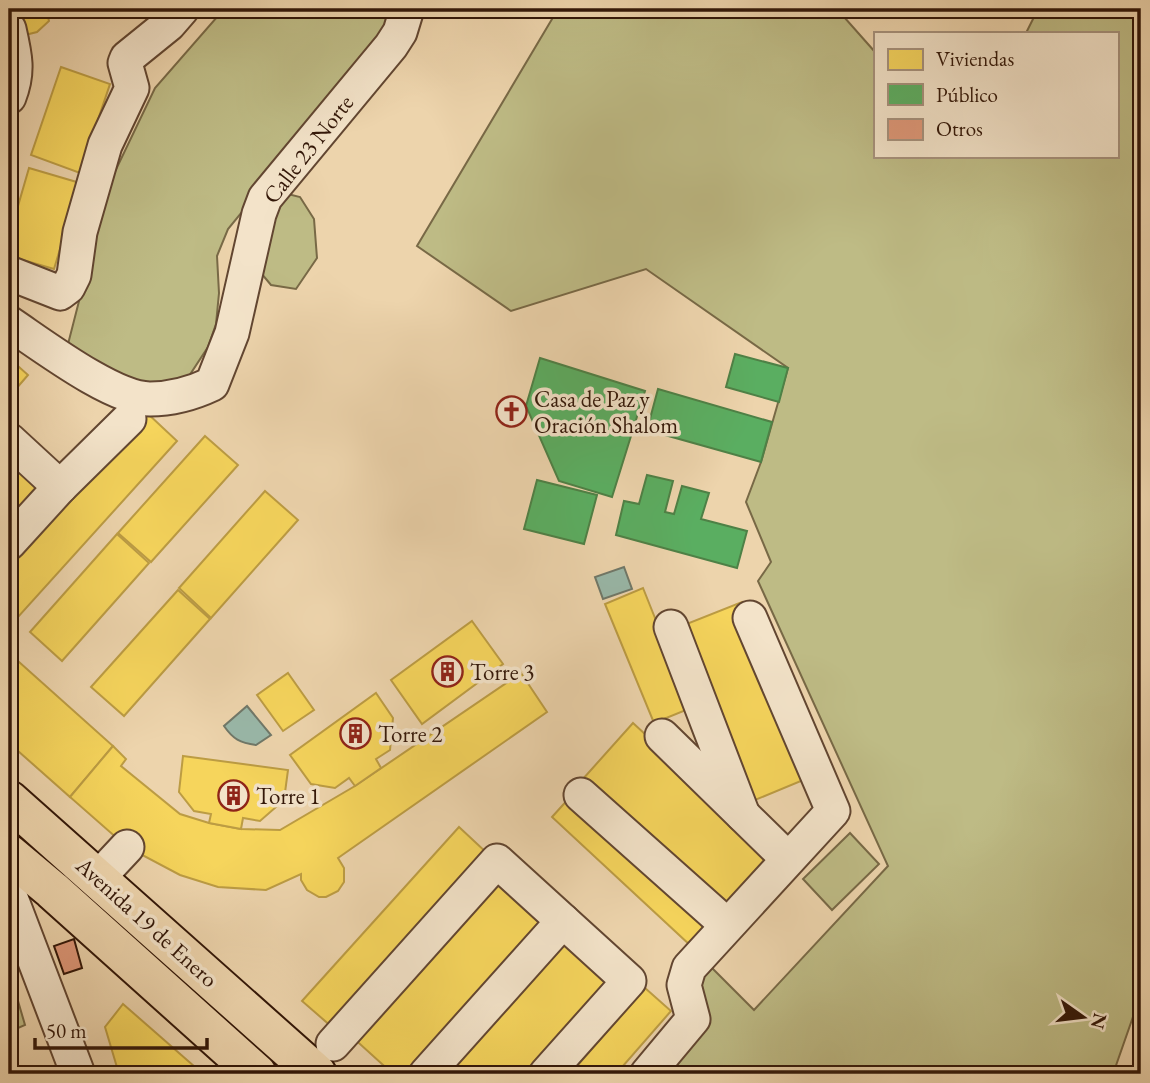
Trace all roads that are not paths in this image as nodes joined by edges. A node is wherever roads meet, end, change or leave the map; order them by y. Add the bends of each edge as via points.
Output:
1 (182, 9) edge
2 (407, 9) edge
3 (10, 34) edge
4 (9, 97) edge
5 (9, 273) edge
6 (9, 323) edge
7 (129, 419) dead end
8 (9, 440) edge
9 (60, 487) junction
10 (9, 543) edge
11 (750, 618) dead end
12 (671, 627) dead end
13 (662, 736) dead end
14 (581, 795) dead end
15 (13, 811) edge
16 (743, 815) junction
17 (127, 847) dead end
18 (9, 854) edge
19 (788, 859) junction
20 (97, 878) junction
21 (9, 893) edge
22 (563, 920) junction
23 (727, 925) junction
24 (325, 1059) edge
25 (78, 1074) edge
26 (257, 1074) edge
27 (426, 1074) edge
28 (546, 1074) edge
29 (647, 1074) edge

1 - 5 street via 127,58 132,88 105,145 68,287 60,293
2 - 6 street, Calle 23 Norte via 391,46 265,198 232,333 212,384 190,395 149,400 115,392
3 - 4 street via 17,60
7 - 9 street
8 - 9 street
9 - 10 street
11 - 19 street via 833,811
12 - 16 street
13 - 16 street
14 - 23 street
15 - 20 main road, Avenida 19 de Enero
16 - 19 street
17 - 20 street
18 - 26 main road, Avenida 19 de Enero
19 - 23 street
20 - 24 main road, Avenida 19 de Enero
21 - 25 street
22 - 24 street via 497,861
22 - 27 street
22 - 28 street via 629,981
23 - 29 street via 690,968 684,985 693,1019

